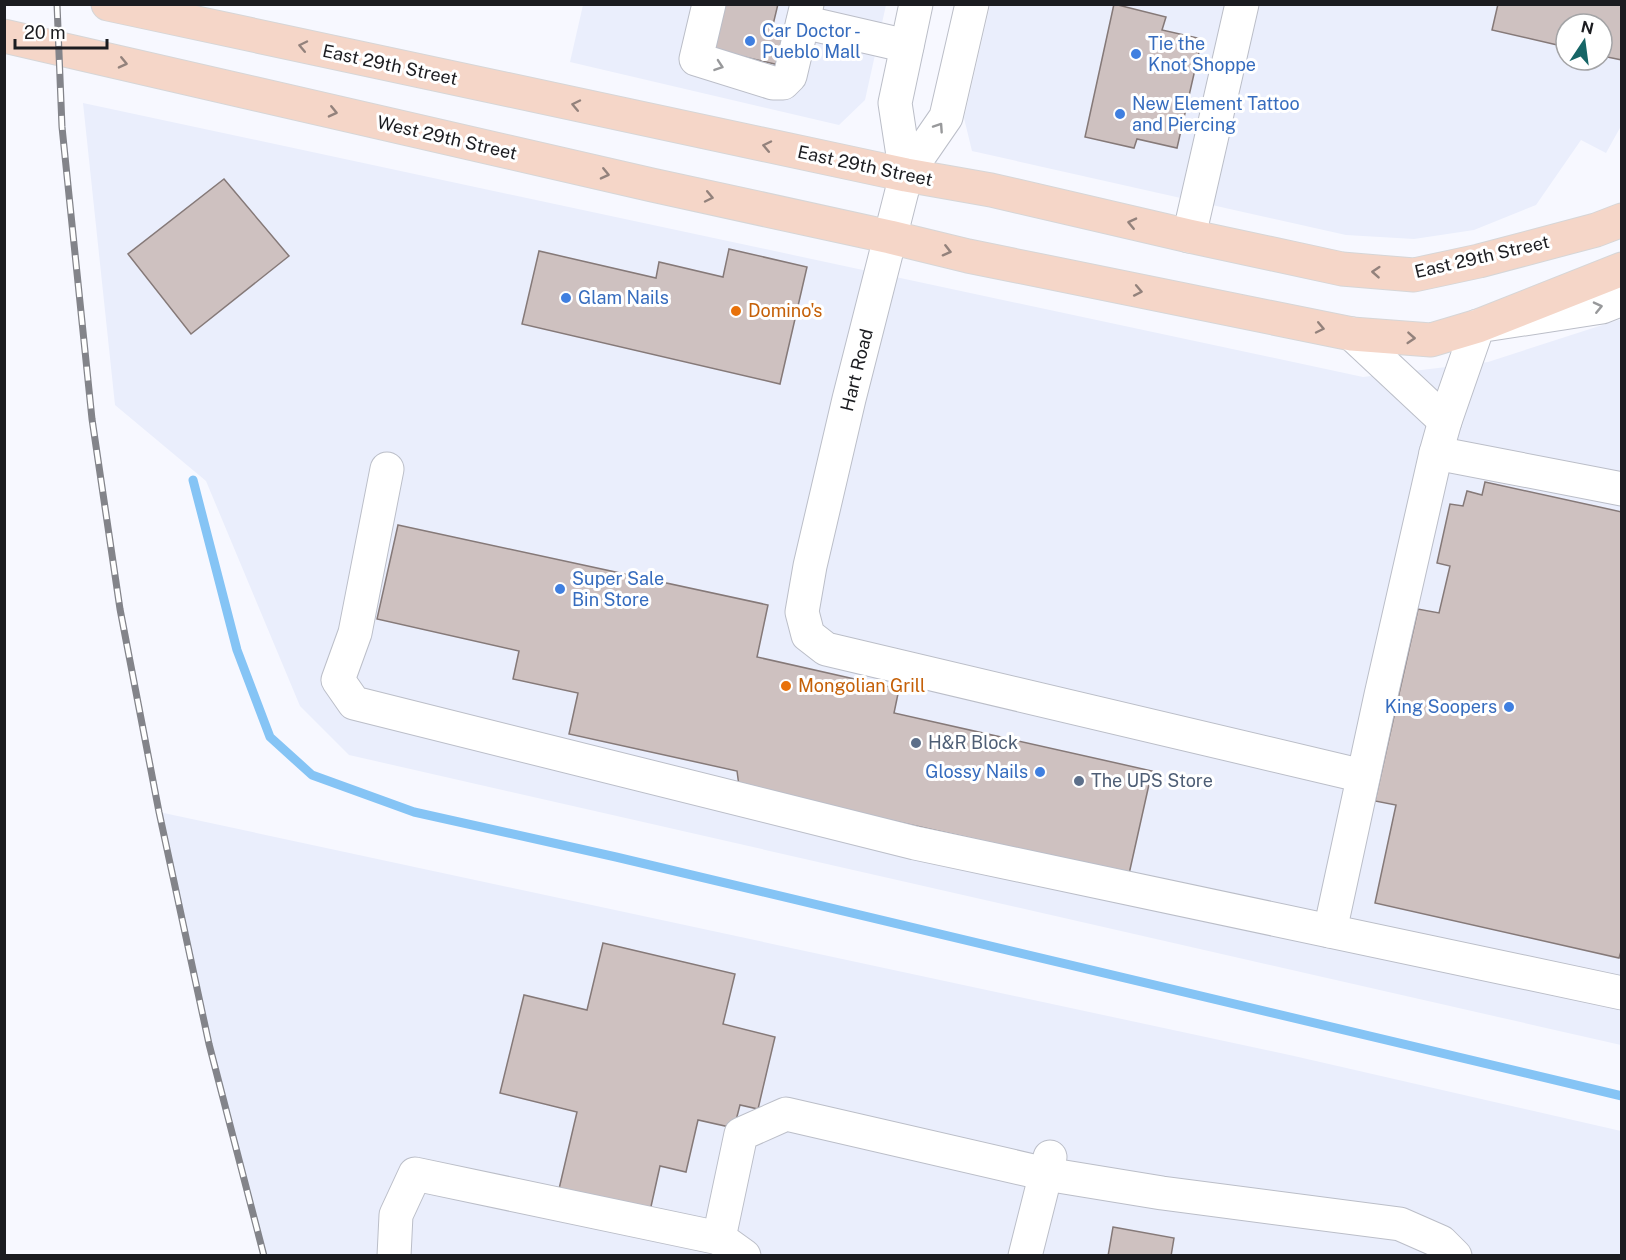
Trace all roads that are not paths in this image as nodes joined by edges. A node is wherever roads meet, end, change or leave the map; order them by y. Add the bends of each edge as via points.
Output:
1 (108, 4) edge
2 (709, 4) edge
3 (916, 4) edge
4 (972, 4) edge
5 (1242, 4) edge
6 (805, 13) edge
7 (4, 36) edge
8 (907, 46) junction
9 (906, 175) junction
10 (1613, 220) edge
11 (1189, 236) junction
12 (890, 237) junction
13 (1622, 269) edge
14 (1622, 299) edge
15 (1478, 326) junction
16 (1352, 334) junction
17 (1445, 421) junction
18 (1437, 453) junction
19 (387, 469) dead end
20 (1622, 489) edge
21 (1364, 776) junction
22 (1330, 931) junction
23 (1622, 993) edge
24 (1048, 1165) junction
25 (731, 1247) edge
26 (394, 1256) edge
27 (1025, 1256) edge
28 (1455, 1256) edge

9 -> 1 main road, East 29th Street
2 -> 6 street via 696,59 773,83 783,83 790,76
3 - 8 street, Hart Road
9 -> 4 street, Hart Road via 946,117
5 - 11 street
6 - 8 street
7 -> 12 main road, West 29th Street
8 - 9 street, Hart Road via 895,103
11 -> 9 main road, East 29th Street via 991,190
9 - 12 street, Hart Road
10 -> 11 main road, East 29th Street via 1479,261 1414,275 1342,269
12 -> 16 main road
12 - 21 street, Hart Road via 810,566 802,612 808,635 826,649
13 - 15 main road
15 -> 14 street via 1602,307
16 -> 15 main road via 1431,340
15 - 17 street
16 - 17 street
17 - 18 street
18 - 20 street
18 - 21 street
19 - 22 street via 355,633 338,680 354,703 915,843
21 - 22 street
22 - 23 street
24 - 25 street via 786,1114 741,1134
24 - 27 street
24 - 28 street via 1162,1193 1400,1224 1441,1242
25 - 26 street via 415,1174 396,1215

